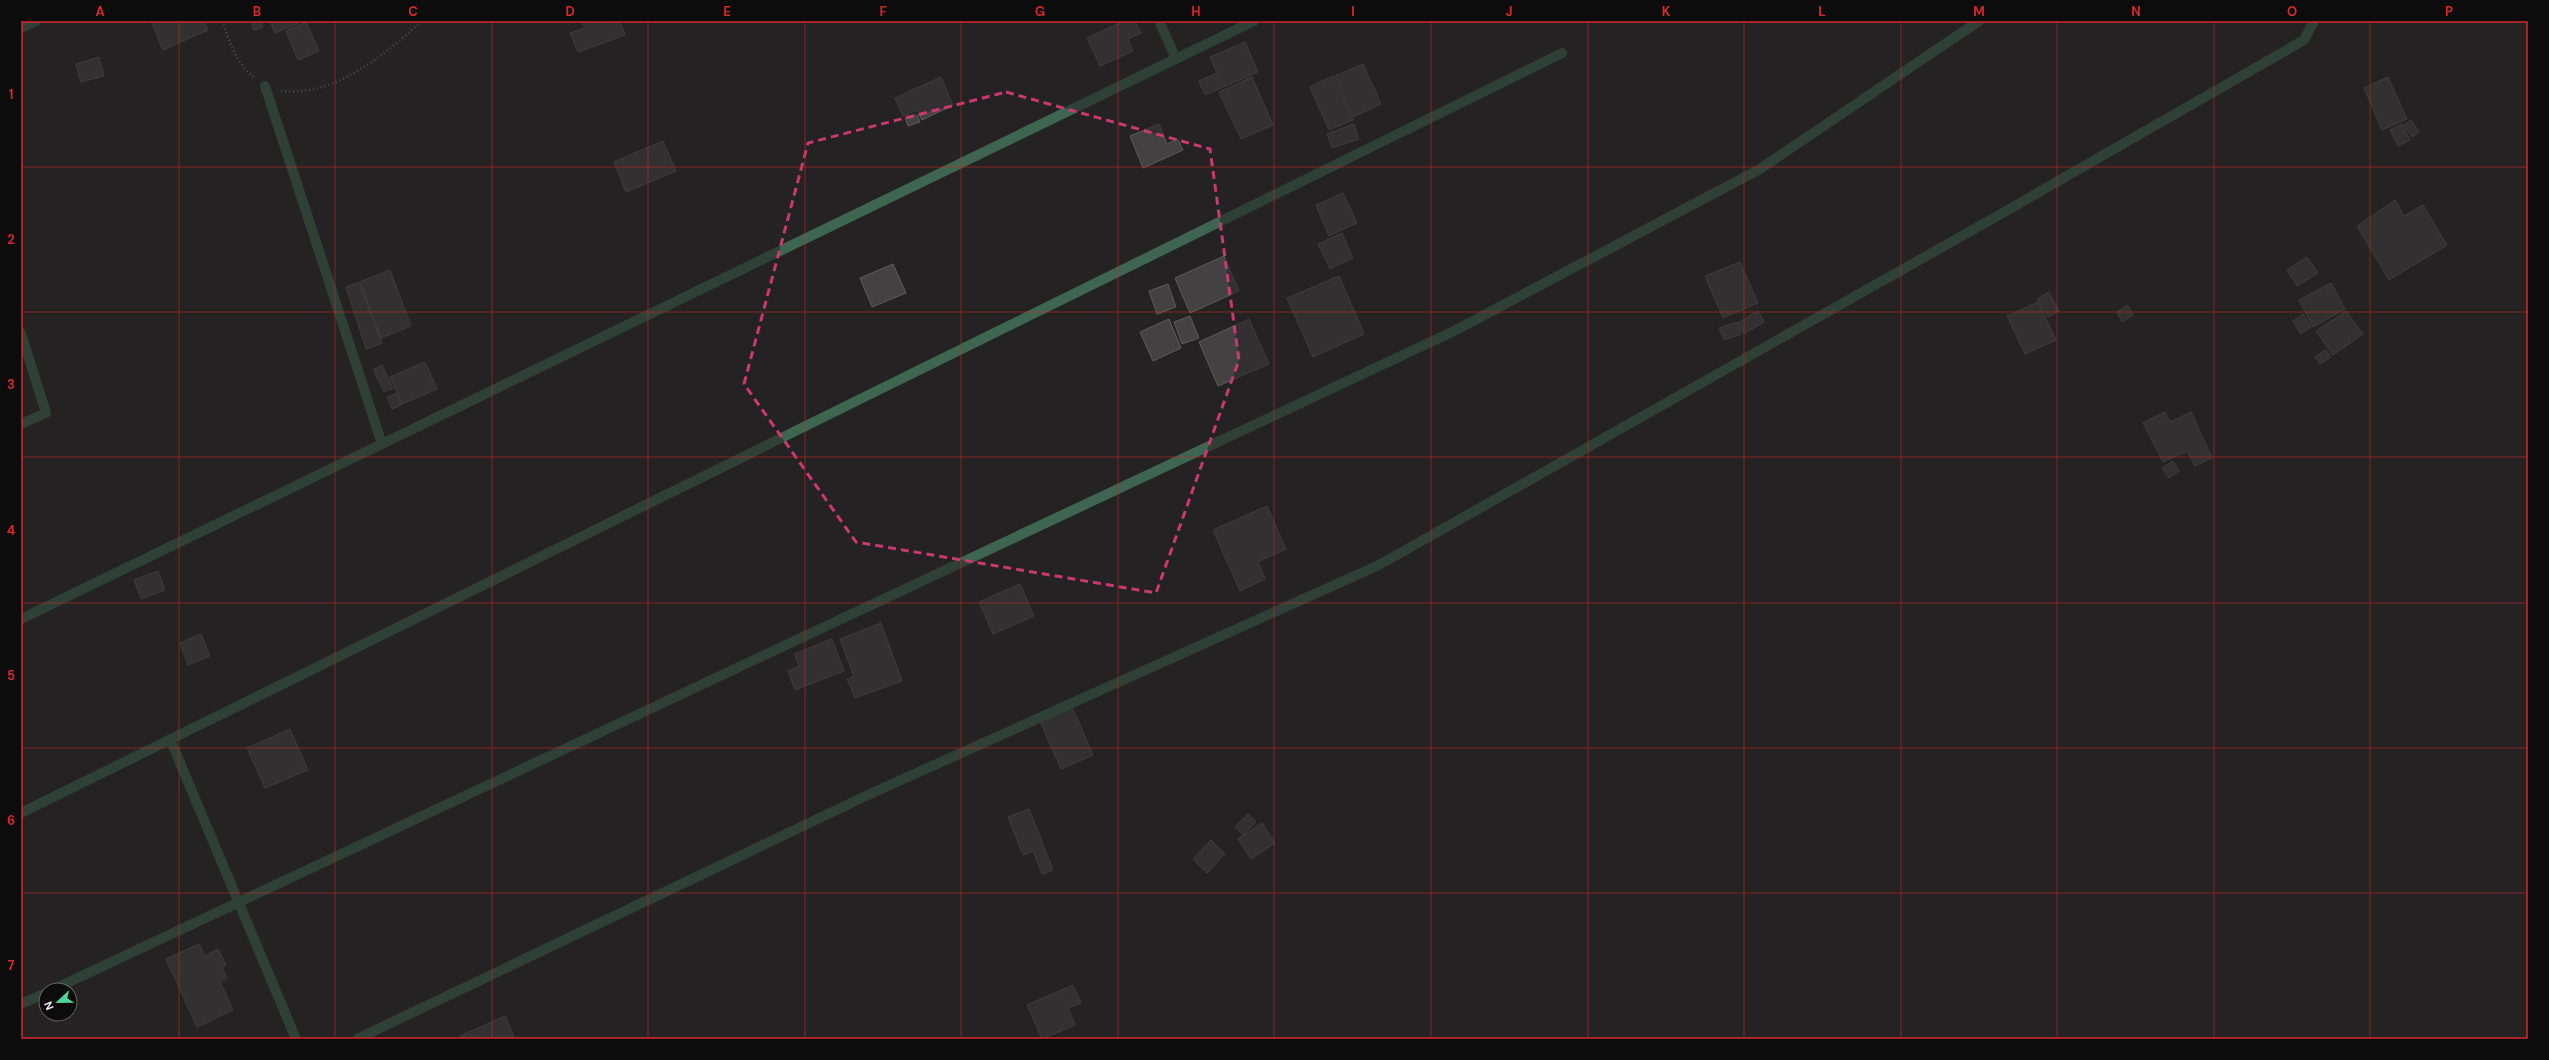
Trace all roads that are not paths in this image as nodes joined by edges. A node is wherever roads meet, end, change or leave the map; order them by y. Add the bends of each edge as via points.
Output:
1 (36, 21) edge
2 (1159, 21) edge
3 (1254, 21) edge
4 (1979, 21) edge
5 (2314, 21) edge
6 (21, 28) edge
7 (1562, 53) dead end
8 (1176, 59) junction
9 (265, 86) road end
10 (21, 333) edge
11 (21, 424) edge
12 (382, 444) junction
13 (21, 619) edge
14 (170, 739) junction
15 (21, 813) edge
16 (239, 902) junction
17 (69, 982) edge
18 (38, 997) edge
19 (21, 1004) edge
20 (296, 1039) edge
21 (357, 1039) edge

1 - 6 street
2 - 8 street
3 - 8 street
4 - 16 street via 1760,170 1454,331
5 - 21 street via 2304,40 1379,565 870,794
7 - 14 street
8 - 12 street
9 - 12 street
10 - 11 street via 46,413
12 - 13 street
14 - 15 street
14 - 16 street
16 - 17 street
16 - 20 street
18 - 19 street

